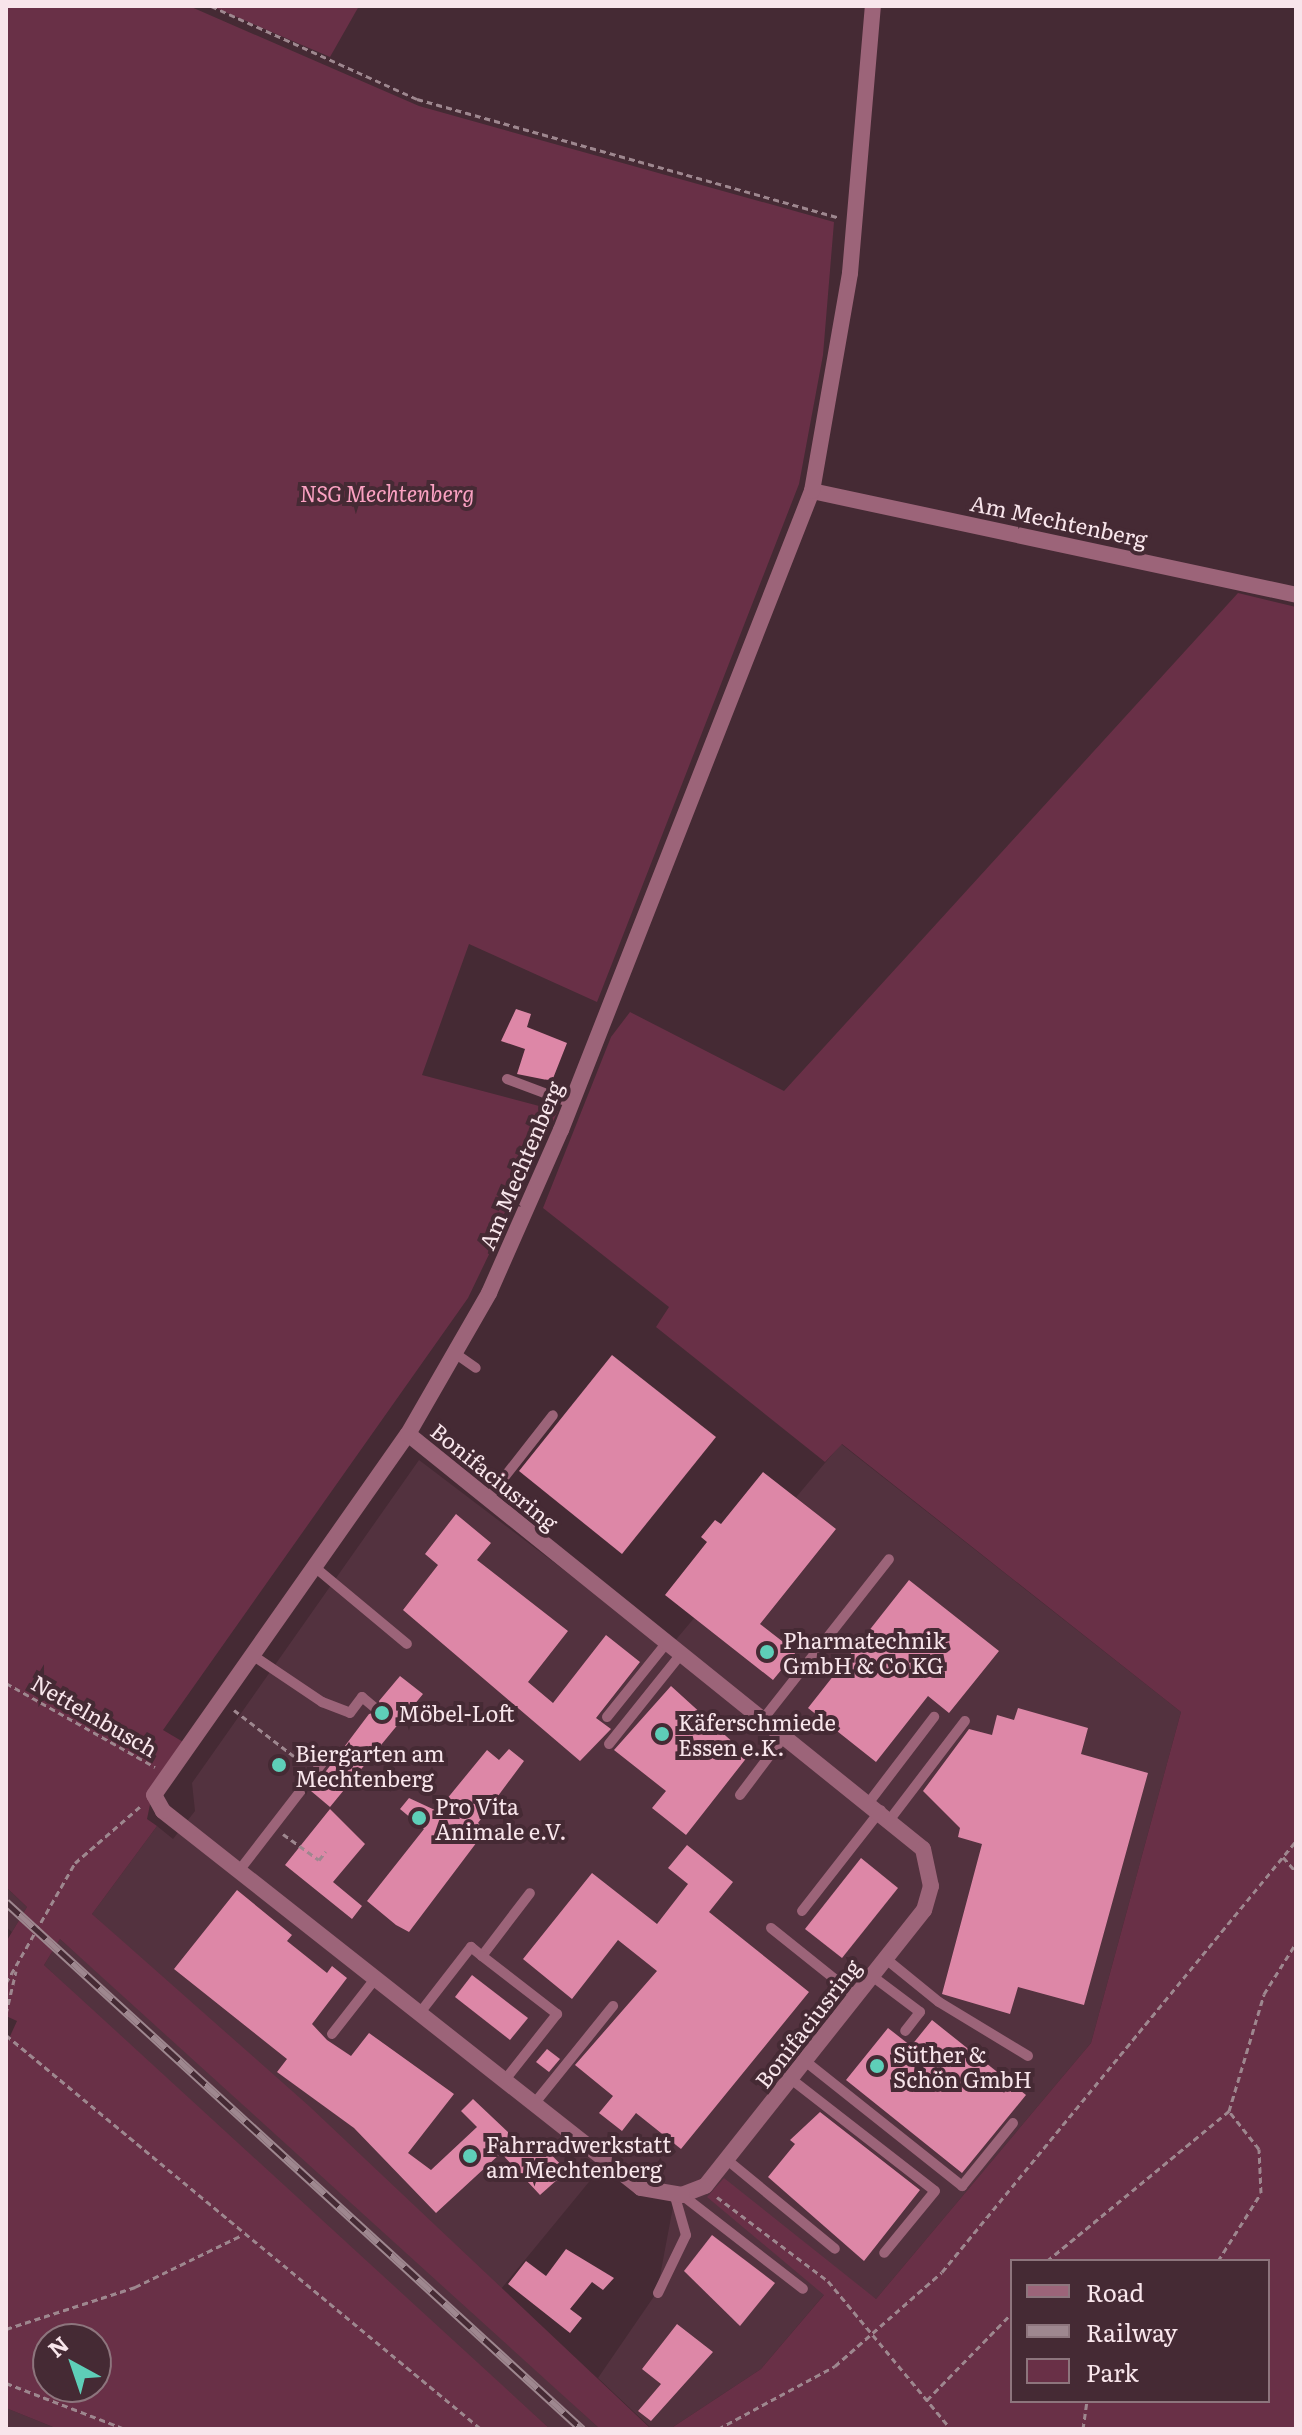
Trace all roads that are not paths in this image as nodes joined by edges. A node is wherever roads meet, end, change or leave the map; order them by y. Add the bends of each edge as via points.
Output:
1 (873, 6) edge
2 (812, 491) junction
3 (1296, 595) edge
4 (507, 1079) dead end
5 (571, 1103) junction
6 (456, 1354) junction
7 (476, 1368) dead end
8 (553, 1415) dead end
9 (408, 1434) junction
10 (488, 1498) junction
11 (889, 1559) dead end
12 (317, 1569) junction
13 (668, 1641) junction
14 (407, 1644) dead end
15 (682, 1653) junction
16 (255, 1657) junction
17 (374, 1707) dead end
18 (607, 1717) dead end
19 (934, 1717) dead end
20 (764, 1718) junction
21 (965, 1721) dead end
22 (785, 1735) junction
23 (609, 1744) dead end
24 (326, 1758) dead end
25 (740, 1795) dead end
26 (881, 1810) junction
27 (238, 1872) junction
28 (530, 1893) dead end
29 (802, 1911) dead end
30 (771, 1928) dead end
31 (482, 1956) junction
32 (886, 1959) junction
33 (872, 1976) junction
34 (375, 1979) junction
35 (856, 1996) junction
36 (613, 2006) dead end
37 (419, 2014) junction
38 (905, 2031) dead end
39 (332, 2034) dead end
40 (1028, 2056) dead end
41 (805, 2061) junction
42 (791, 2079) junction
43 (504, 2081) junction
44 (534, 2104) junction
45 (1013, 2123) dead end
46 (726, 2159) junction
47 (679, 2196) junction
48 (835, 2249) dead end
49 (884, 2253) dead end
50 (803, 2289) dead end
51 (658, 2293) dead end

1 - 2 street, Am Mechtenberg via 835,383
2 - 3 street, Am Mechtenberg
2 - 5 street, Am Mechtenberg
4 - 5 lane
5 - 6 street, Am Mechtenberg
6 - 7 lane
6 - 9 street, Am Mechtenberg
8 - 10 lane
9 - 10 street, Bonifaciusring
9 - 12 street, Am Mechtenberg
10 - 13 street, Bonifaciusring
11 - 20 lane
12 - 14 lane
12 - 16 street, Am Mechtenberg
13 - 15 street, Bonifaciusring
13 - 18 lane
15 - 20 street, Bonifaciusring
15 - 23 lane
16 - 17 lane via 322,1702 350,1713 362,1697
16 - 27 street, Am Mechtenberg via 154,1795 163,1811
19 - 26 lane
20 - 22 street, Bonifaciusring
21 - 26 lane
22 - 25 lane
22 - 26 street, Bonifaciusring
24 - 27 lane
26 - 29 lane
26 - 32 street, Bonifaciusring via 923,1849 931,1886 924,1910
27 - 34 street
28 - 31 lane
30 - 35 lane
31 - 37 lane via 471,1947
31 - 43 lane via 557,2014
32 - 33 street, Bonifaciusring
32 - 40 lane via 939,2002
33 - 35 street, Bonifaciusring
33 - 38 lane via 920,2012
34 - 37 street
34 - 39 lane
35 - 41 street, Bonifaciusring
36 - 44 lane
37 - 43 street
41 - 42 street, Bonifaciusring
41 - 45 lane via 962,2186
42 - 46 street, Bonifaciusring
42 - 49 lane via 935,2191
43 - 44 street
44 - 47 street via 641,2188
46 - 47 street, Bonifaciusring via 705,2186
46 - 48 lane
47 - 50 lane
47 - 51 lane via 686,2235

